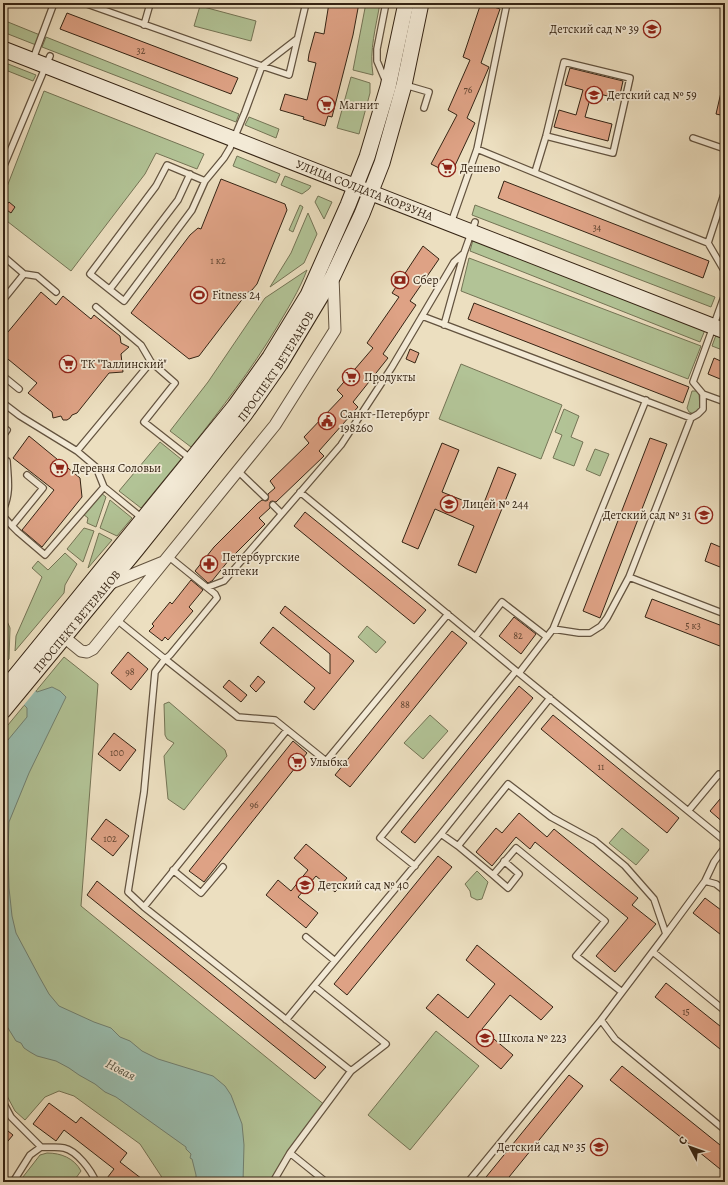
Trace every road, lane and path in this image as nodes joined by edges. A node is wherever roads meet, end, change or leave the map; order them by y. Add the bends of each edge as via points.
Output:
1 (54, 3) edge
2 (84, 3) edge
3 (306, 3) edge
4 (386, 3) edge
5 (406, 3) edge
6 (421, 3) edge
7 (507, 3) edge
8 (150, 4) dead end
9 (144, 25) junction
10 (3, 38) edge
11 (297, 39) junction
12 (3, 49) edge
13 (41, 59) junction
14 (262, 66) junction
15 (404, 85) junction
16 (388, 87) junction
17 (424, 108) dead end
18 (236, 134) junction
19 (546, 136) junction
20 (693, 138) dead end
21 (477, 149) junction
22 (725, 149) edge
23 (3, 168) edge
24 (536, 172) junction
25 (190, 174) junction
26 (206, 181) junction
27 (357, 182) junction
28 (372, 188) junction
29 (725, 191) edge
30 (453, 219) junction
31 (474, 227) junction
32 (708, 243) junction
33 (464, 253) junction
34 (3, 256) edge
35 (725, 272) edge
36 (24, 274) junction
37 (333, 276) junction
38 (110, 290) junction
39 (56, 292) dead end
40 (725, 296) edge
41 (3, 300) edge
42 (96, 307) dead end
43 (422, 316) junction
44 (720, 323) edge
45 (444, 325) junction
46 (151, 362) junction
47 (3, 376) edge
48 (19, 389) dead end
49 (703, 394) junction
50 (646, 400) junction
51 (725, 402) edge
52 (3, 403) edge
53 (691, 418) junction
54 (7, 430) dead end
55 (3, 436) edge
56 (77, 451) junction
57 (191, 460) junction
58 (8, 461) dead end
59 (238, 471) junction
60 (27, 475) dead end
61 (104, 487) junction
62 (300, 492) junction
63 (265, 497) dead end
64 (273, 505) dead end
65 (3, 510) edge
66 (281, 513) junction
67 (3, 516) edge
68 (143, 519) junction
69 (12, 526) junction
70 (166, 559) junction
71 (629, 577) junction
72 (108, 584) junction
73 (208, 587) junction
74 (448, 614) junction
75 (725, 614) edge
76 (117, 620) junction
77 (553, 629) junction
78 (58, 633) junction
79 (475, 637) junction
80 (547, 637) junction
81 (165, 659) junction
82 (518, 672) junction
83 (26, 673) junction
84 (3, 691) edge
85 (550, 698) junction
86 (4, 709) edge
87 (287, 730) junction
88 (725, 776) edge
89 (689, 810) junction
90 (442, 834) junction
91 (725, 841) edge
92 (458, 846) junction
93 (725, 847) edge
94 (504, 862) junction
95 (414, 866) junction
96 (223, 867) dead end
97 (173, 870) junction
98 (493, 875) junction
99 (705, 881) junction
100 (725, 891) edge
101 (144, 907) junction
102 (666, 934) junction
103 (306, 937) dead end
104 (652, 952) junction
105 (334, 960) junction
106 (314, 986) junction
107 (622, 992) junction
108 (725, 1011) edge
109 (286, 1020) junction
110 (601, 1020) junction
111 (351, 1071) junction
112 (3, 1102) edge
113 (725, 1130) edge
114 (41, 1146) junction
115 (290, 1153) junction
116 (95, 1181) edge
117 (13, 1182) edge
118 (273, 1182) edge
119 (326, 1182) edge
120 (468, 1182) edge

1 - 13 lane
2 - 9 lane
3 - 11 lane
4 - 16 lane via 377,61
5 - 16 main road, ПРОСПЕКТ ВЕТЕРАНОВ
6 - 15 main road, ПРОСПЕКТ ВЕТЕРАНОВ
7 - 21 lane
8 - 9 lane
9 - 14 lane
10 - 13 main road, УЛИЦА СОЛДАТА КОРЗУНА
11 - 14 lane
11 - 14 lane via 289,75
12 - 13 main road, УЛИЦА СОЛДАТА КОРЗУНА
13 - 18 main road, УЛИЦА СОЛДАТА КОРЗУНА
13 - 23 lane
14 - 18 lane
15 - 17 lane via 429,92
15 - 28 main road, ПРОСПЕКТ ВЕТЕРАНОВ via 395,121
16 - 27 main road, ПРОСПЕКТ ВЕТЕРАНОВ
18 - 26 lane via 224,158
18 - 27 main road, УЛИЦА СОЛДАТА КОРЗУНА
19 - 19 lane via 564,62 630,78 613,153
19 - 24 lane
20 - 22 lane
21 - 24 lane
21 - 30 lane
24 - 32 lane
25 - 26 lane
25 - 38 lane via 178,200
25 - 38 lane via 167,165 152,192 90,274
26 - 38 lane via 192,210 124,301
27 - 28 main road, УЛИЦА СОЛДАТА КОРЗУНА
27 - 57 main road, ПРОСПЕКТ ВЕТЕРАНОВ via 308,295 240,400
28 - 30 main road, УЛИЦА СОЛДАТА КОРЗУНА
28 - 37 main road, ПРОСПЕКТ ВЕТЕРАНОВ
29 - 32 lane
30 - 31 main road, УЛИЦА СОЛДАТА КОРЗУНА
31 - 33 lane
31 - 44 main road, УЛИЦА СОЛДАТА КОРЗУНА
32 - 35 lane
33 - 43 lane via 454,262
33 - 45 lane
34 - 36 lane
36 - 39 lane via 37,276
36 - 41 lane
37 - 59 street via 335,330 275,425
37 - 72 main road, ПРОСПЕКТ ВЕТЕРАНОВ via 280,364 245,414
40 - 44 lane
42 - 46 lane via 142,345
43 - 45 lane
43 - 62 lane via 341,445
44 - 49 lane via 693,382
45 - 50 lane
46 - 56 lane
46 - 57 lane via 175,383 144,422
47 - 48 lane
49 - 51 lane
49 - 53 lane via 703,409
50 - 53 lane
50 - 77 lane
52 - 56 lane
53 - 71 lane
54 - 55 lane
56 - 61 lane via 96,467
57 - 68 main road, ПРОСПЕКТ ВЕТЕРАНОВ
58 - 65 lane via 9,492
59 - 63 lane
59 - 70 street
60 - 69 lane via 43,488
61 - 68 lane
61 - 69 lane via 45,555
62 - 66 lane
62 - 74 lane
64 - 66 lane
66 - 73 lane via 224,581
67 - 69 lane
68 - 78 main road, ПРОСПЕКТ ВЕТЕРАНОВ
70 - 72 street
70 - 73 lane
70 - 76 street
71 - 75 lane
71 - 77 lane via 600,626 590,632 578,633
72 - 78 main road, ПРОСПЕКТ ВЕТЕРАНОВ
73 - 81 lane via 216,598
74 - 79 lane
74 - 87 lane via 326,761
76 - 78 street via 88,652 81,651
76 - 81 lane
77 - 80 lane
78 - 83 main road, ПРОСПЕКТ ВЕТЕРАНОВ
79 - 80 lane via 502,602
79 - 82 lane
80 - 82 lane
81 - 87 lane via 238,717 275,720
81 - 101 lane via 155,672 144,792 128,892
82 - 85 lane
82 - 95 lane via 380,838
83 - 84 main road
83 - 86 main road
85 - 89 lane
85 - 90 lane
87 - 97 lane
88 - 89 lane via 719,774
89 - 91 lane
90 - 92 lane
90 - 95 lane
92 - 98 lane
92 - 102 lane via 508,784 551,817 595,841 625,866 654,899
93 - 99 lane
94 - 98 lane
94 - 98 lane via 519,874 508,888
94 - 107 lane via 516,848 605,921 576,956
95 - 105 lane
96 - 97 lane via 201,893
97 - 101 lane
99 - 100 lane via 716,884
99 - 102 lane
101 - 109 lane
102 - 104 lane
103 - 105 lane
104 - 107 lane
104 - 108 lane
105 - 106 lane
106 - 109 lane
106 - 111 lane via 386,1044
107 - 110 lane
109 - 111 lane
110 - 113 lane via 615,1039
110 - 120 lane
111 - 115 lane
112 - 114 lane via 11,1117
114 - 116 lane via 66,1149 88,1167
114 - 117 lane via 30,1155
115 - 118 lane
115 - 119 lane

